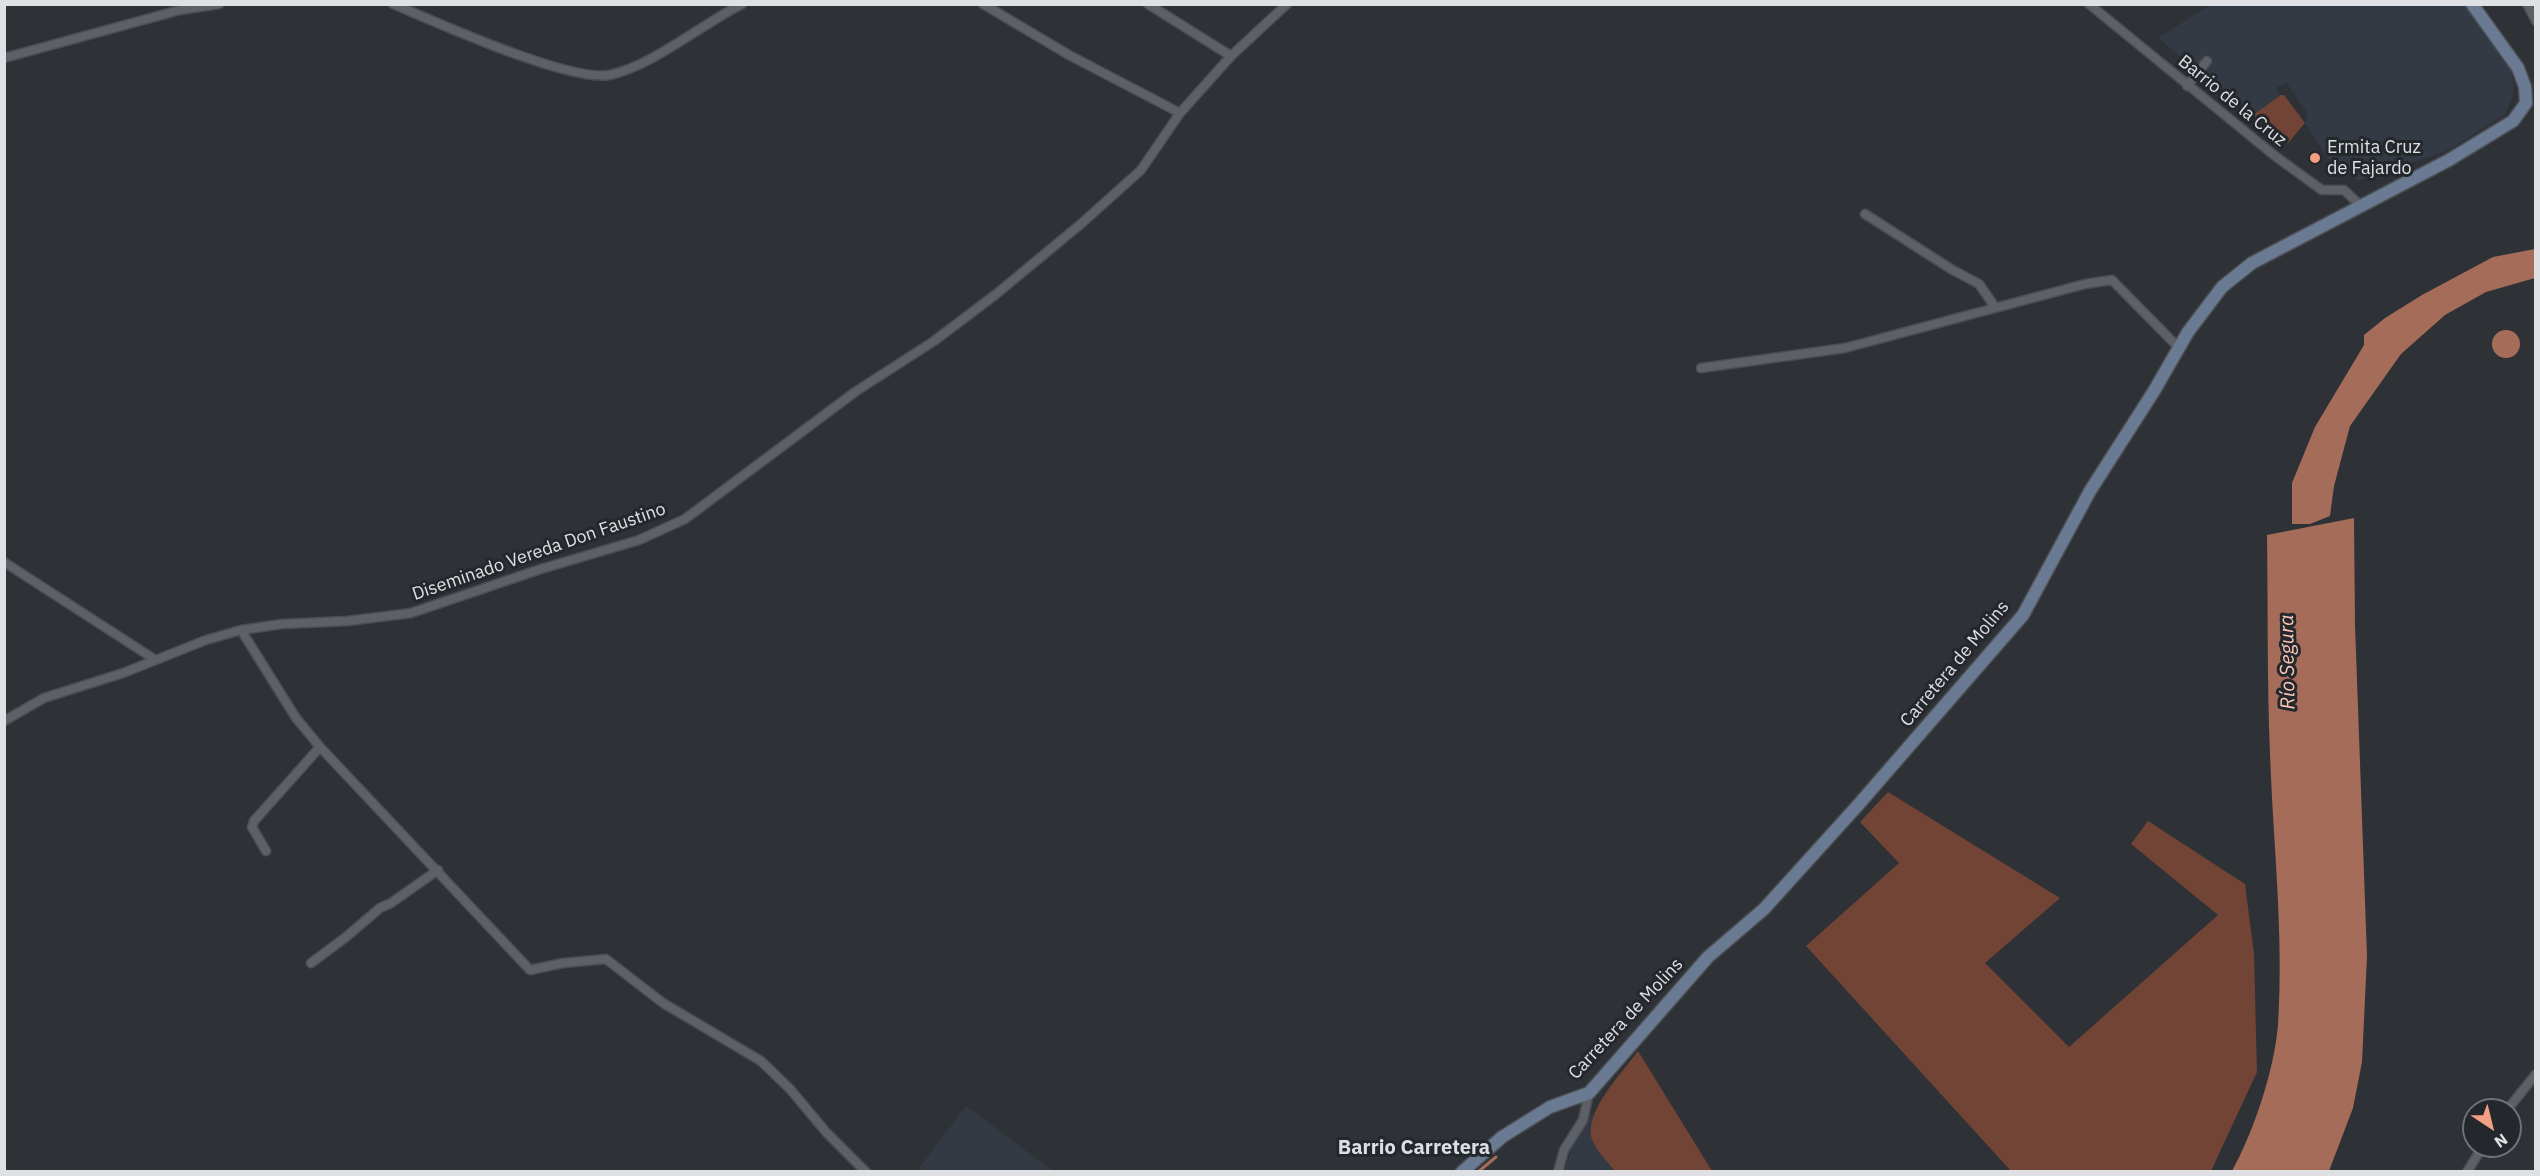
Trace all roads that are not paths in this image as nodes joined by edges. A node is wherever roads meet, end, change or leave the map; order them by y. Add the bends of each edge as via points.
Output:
1 (219, 4) edge
2 (393, 4) edge
3 (742, 4) edge
4 (983, 4) edge
5 (1148, 4) edge
6 (1287, 4) edge
7 (2089, 4) edge
8 (2472, 4) edge
9 (2527, 4) edge
10 (2535, 21) edge
11 (1231, 56) junction
12 (4, 58) edge
13 (2207, 61) dead end
14 (2187, 86) junction
15 (2531, 102) edge
16 (1180, 112) junction
17 (2361, 206) junction
18 (1865, 214) dead end
19 (1995, 308) junction
20 (2179, 348) junction
21 (1701, 368) dead end
22 (4, 562) edge
23 (241, 630) junction
24 (154, 659) junction
25 (4, 721) edge
26 (320, 747) junction
27 (266, 851) dead end
28 (438, 870) junction
29 (311, 963) dead end
30 (2535, 1074) edge
31 (1588, 1093) junction
32 (2516, 1098) edge
33 (2475, 1158) edge
34 (866, 1172) edge
35 (1462, 1172) edge
36 (1558, 1172) edge
37 (2467, 1172) edge

1 - 12 street via 180,10
2 - 3 street via 569,71 608,75 650,59
4 - 16 street via 1069,55
5 - 11 street
6 - 11 street, Diseminado Vereda Don Faustino
7 - 14 street, Barrio de la Cruz
8 - 15 street, Carretera de Molins via 2518,68
9 - 10 street
11 - 16 street, Diseminado Vereda Don Faustino
13 - 14 street
14 - 17 street, Barrio de la Cruz via 2322,190 2344,190
15 - 17 street, Carretera de Molins via 2492,135
16 - 23 street, Diseminado Vereda Don Faustino via 1141,170 1020,275 934,341 855,392 711,502 658,534 411,613
17 - 20 street, Carretera de Molins via 2252,263 2222,287
18 - 19 street via 1979,284
19 - 20 street via 2112,280
19 - 21 street via 1845,348
20 - 31 street, Carretera de Molins via 2090,490 2023,615 1764,909 1708,957
22 - 24 street
23 - 24 street, Diseminado Vereda Don Faustino
23 - 26 street via 296,718
24 - 25 street, Diseminado Vereda Don Faustino via 44,698
26 - 27 street via 254,821 252,827
26 - 28 street
28 - 29 street via 380,908
28 - 34 street via 530,970 606,959 663,1003 761,1061
30 - 32 street
31 - 35 street, Carretera de Molins via 1550,1107 1502,1137
31 - 36 street via 1583,1120 1564,1150
33 - 37 street

